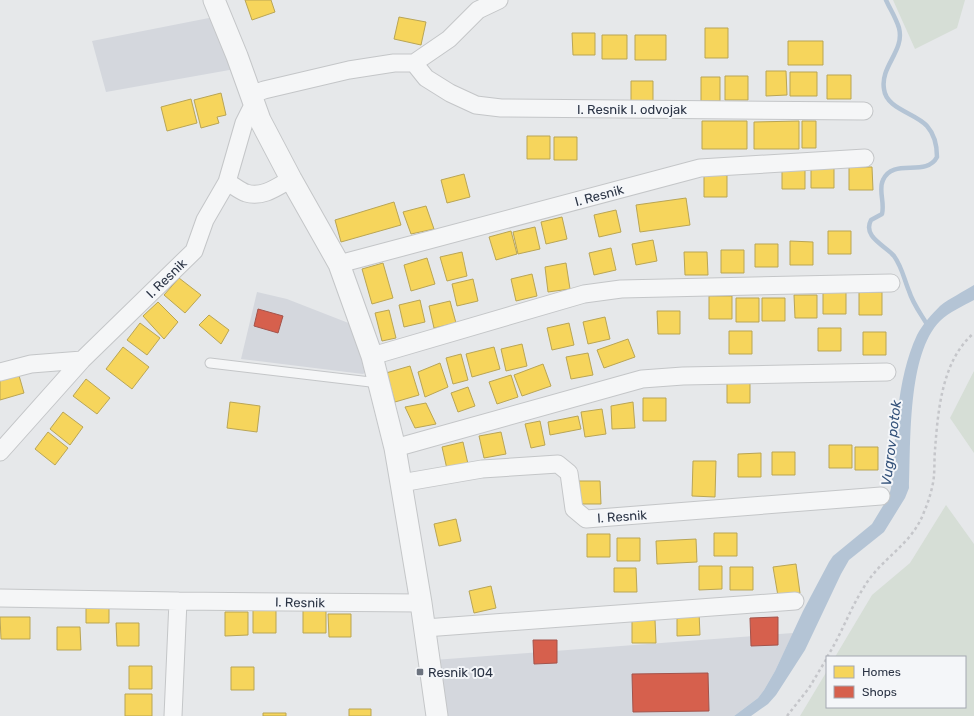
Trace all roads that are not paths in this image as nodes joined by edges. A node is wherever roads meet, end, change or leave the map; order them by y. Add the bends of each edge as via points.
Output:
1 (214, 0) edge
2 (499, 0) edge
3 (414, 63) junction
4 (253, 101) junction
5 (864, 111) dead end
6 (865, 158) dead end
7 (290, 179) junction
8 (227, 182) junction
9 (339, 264) junction
10 (891, 283) dead end
11 (372, 356) junction
12 (82, 360) junction
13 (210, 363) dead end
14 (0, 372) edge
15 (887, 372) dead end
16 (379, 383) junction
17 (395, 448) junction
18 (0, 452) edge
19 (401, 483) junction
20 (881, 496) dead end
21 (0, 598) edge
22 (178, 601) junction
23 (795, 601) dead end
24 (421, 603) junction
25 (425, 628) junction
26 (173, 716) edge
27 (438, 716) edge

1 - 4 street via 238,56
2 - 3 street via 478,10 449,39
3 - 4 street via 349,70
3 - 5 street, I. Resnik I. odvojak via 426,78 476,105 509,108
4 - 7 street
4 - 8 street, I. Resnik via 241,130
6 - 9 street, I. Resnik via 700,168
7 - 8 street via 268,192 255,195 245,193
7 - 9 street
8 - 12 street, I. Resnik via 205,220 194,251
9 - 11 street
10 - 11 street via 621,289 584,294
11 - 16 street
12 - 14 street via 31,364
12 - 18 street, I. Resnik
13 - 16 lane
15 - 17 street via 642,379
16 - 17 street
17 - 19 street
19 - 20 street, I. Resnik via 482,469 558,464 569,473 574,509 586,519
19 - 24 street
21 - 22 street, I. Resnik
22 - 24 street, I. Resnik
22 - 26 street
23 - 25 street
24 - 25 street
25 - 27 street

